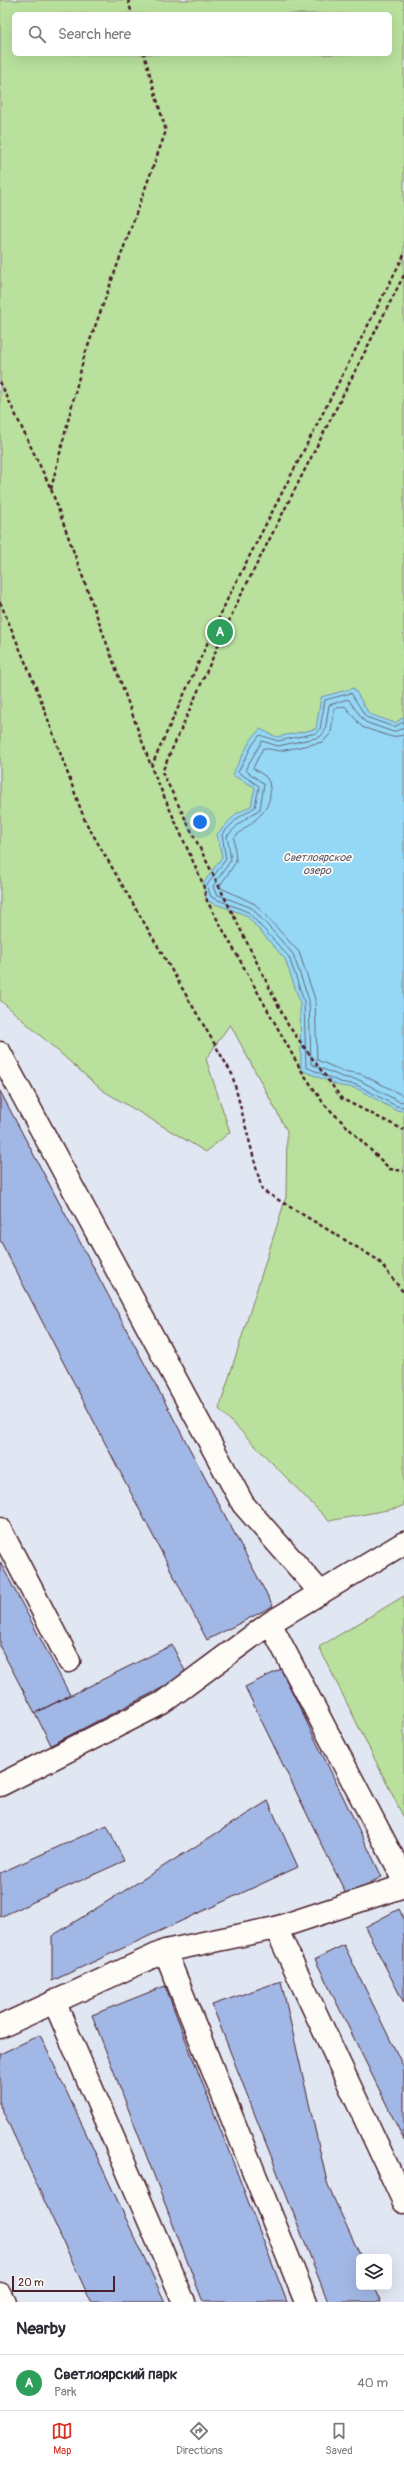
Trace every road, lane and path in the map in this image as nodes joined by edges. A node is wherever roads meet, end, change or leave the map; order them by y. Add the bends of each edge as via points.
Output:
1 (128, 0) edge
2 (131, 12) edge
3 (145, 56) edge
4 (404, 256) edge
5 (404, 275) edge
6 (0, 382) edge
7 (51, 489) junction
8 (0, 602) edge
9 (151, 767) junction
10 (0, 1053) edge
11 (404, 1130) edge
12 (404, 1171) edge
13 (404, 1293) edge
14 (0, 1529) edge
15 (404, 1543) edge
16 (321, 1593) junction
17 (270, 1623) junction
18 (69, 1661) dead end
19 (0, 1785) edge
20 (404, 1879) edge
21 (404, 1886) edge
22 (276, 1928) junction
23 (165, 1951) junction
24 (54, 2001) junction
25 (0, 2027) edge
26 (404, 2202) edge
27 (0, 2294) edge
28 (4, 2302) edge
29 (184, 2302) edge
30 (306, 2302) edge

1 - 2 path
3 - 7 path via 166,131 84,357
4 - 9 path via 228,598
5 - 11 path via 237,603 162,772 288,1025 342,1099
6 - 7 path
7 - 9 path
8 - 13 path via 38,692 85,821 232,1074 262,1190 378,1260
9 - 12 path via 208,900 301,1070 324,1104 390,1169
10 - 16 lane via 243,1504
14 - 18 lane
15 - 16 lane
16 - 17 lane
17 - 19 lane via 162,1703
17 - 20 lane
21 - 22 lane
22 - 23 lane
22 - 26 lane
23 - 24 lane
23 - 30 lane
24 - 25 lane
24 - 29 lane
27 - 28 lane

